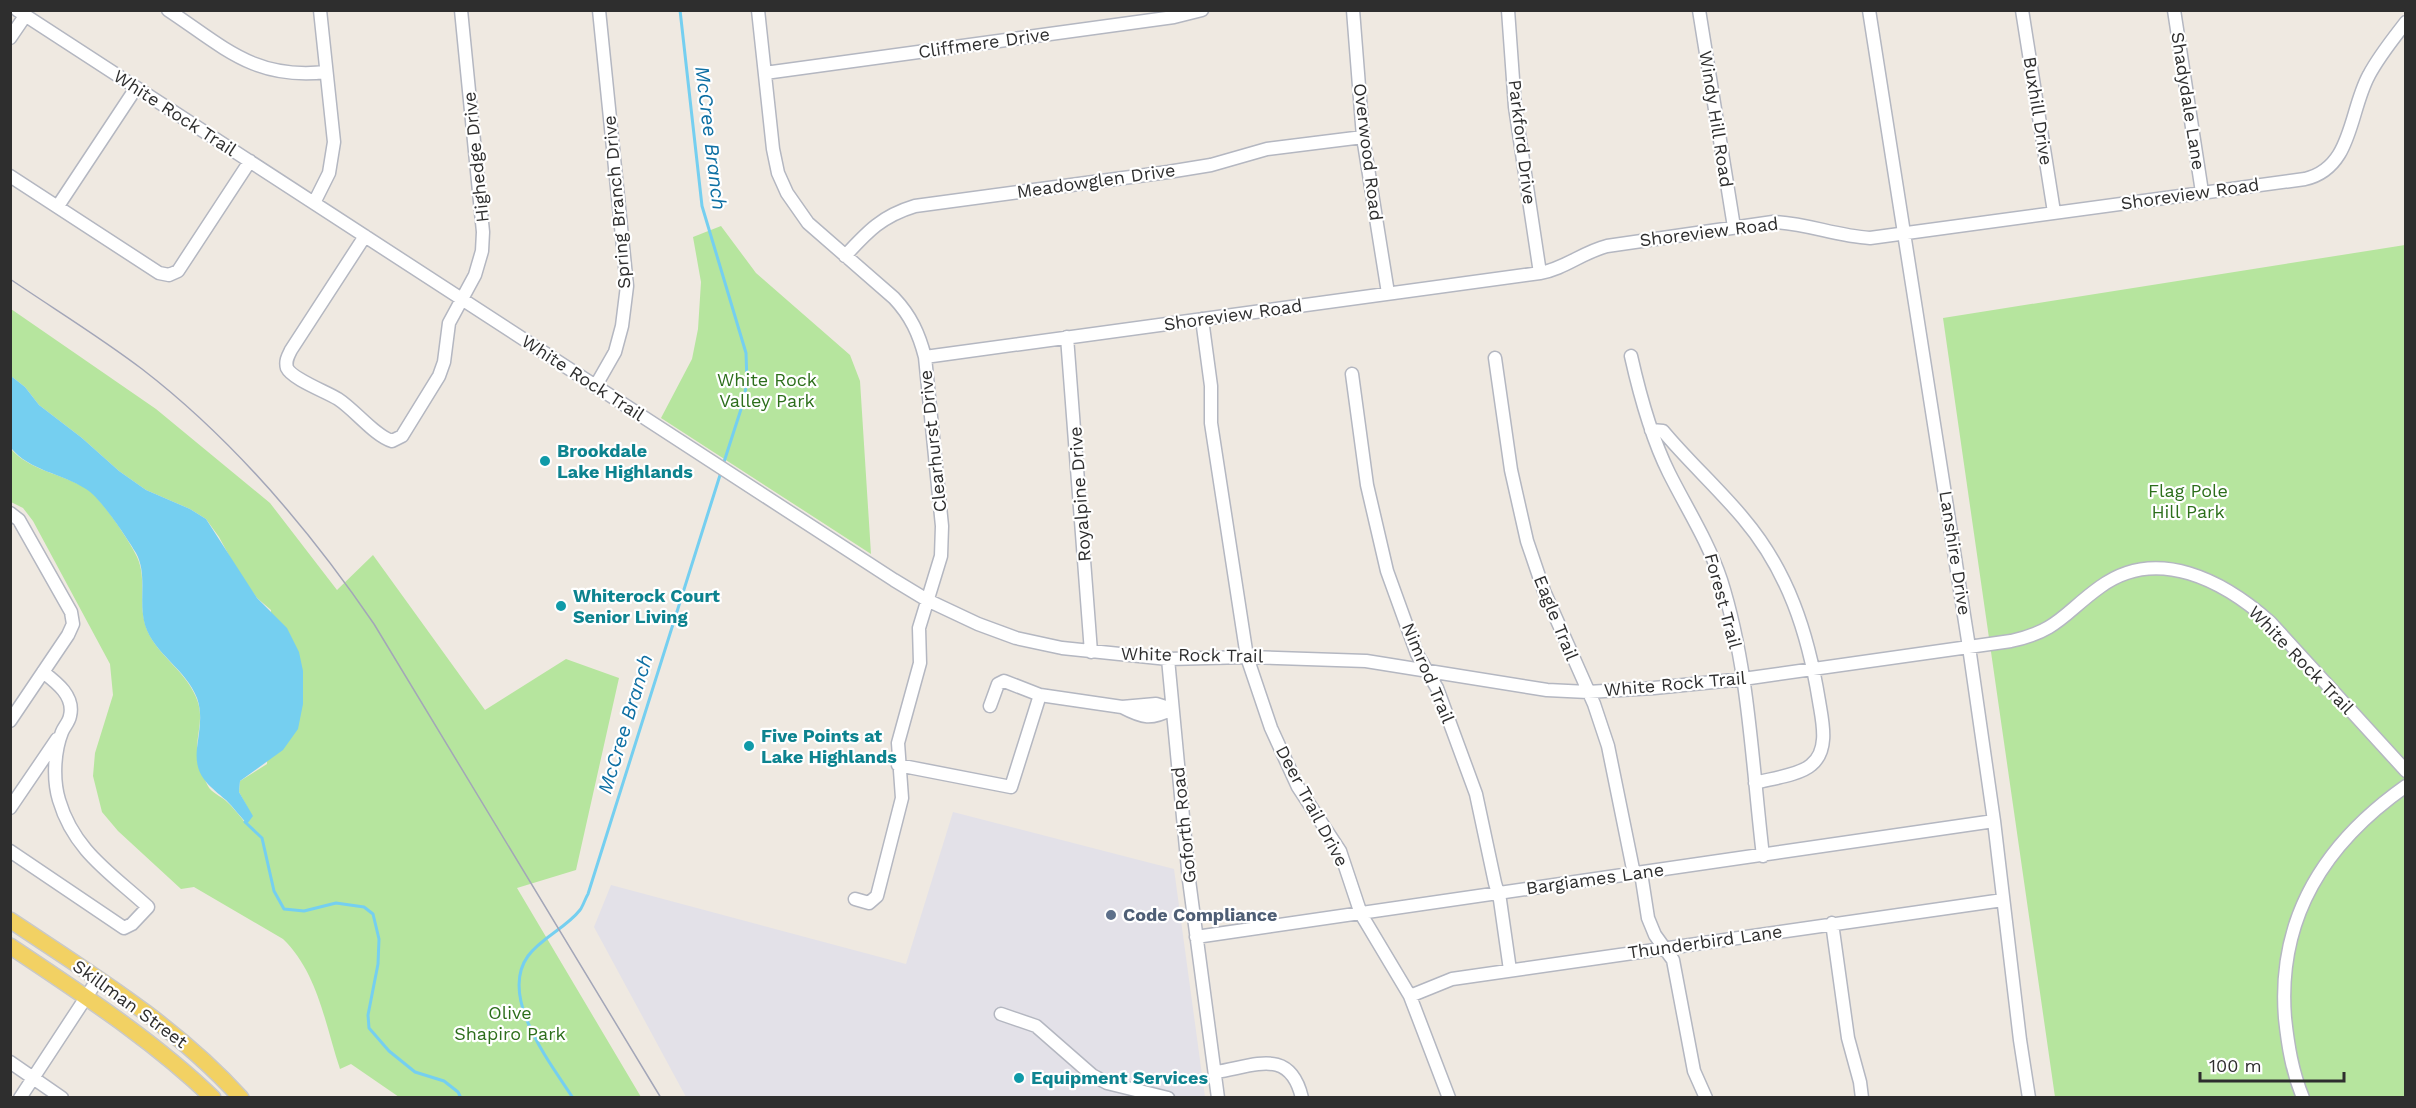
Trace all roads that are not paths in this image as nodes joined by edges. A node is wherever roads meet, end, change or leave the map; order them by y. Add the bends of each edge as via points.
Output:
1 (168, 10) edge
2 (320, 10) edge
3 (461, 10) edge
4 (599, 10) edge
5 (758, 10) edge
6 (1202, 10) edge
7 (1353, 10) edge
8 (1508, 10) edge
9 (1699, 10) edge
10 (1869, 10) edge
11 (2022, 10) edge
12 (2174, 10) edge
13 (21, 13) edge
14 (2406, 22) edge
15 (10, 38) edge
16 (326, 72) junction
17 (765, 73) junction
18 (136, 88) junction
19 (1363, 137) junction
20 (250, 161) junction
21 (10, 176) edge
22 (2202, 192) junction
23 (314, 203) junction
24 (58, 206) junction
25 (2054, 212) junction
26 (1734, 227) junction
27 (1904, 233) junction
28 (365, 236) junction
29 (845, 256) junction
30 (1540, 273) junction
31 (1388, 293) junction
32 (462, 299) junction
33 (1202, 319) junction
34 (1067, 337) junction
35 (1631, 356) dead end
36 (925, 357) junction
37 (1495, 358) dead end
38 (1352, 374) dead end
39 (595, 387) junction
40 (1651, 430) junction
41 (10, 513) edge
42 (927, 600) junction
43 (1969, 647) junction
44 (1091, 652) junction
45 (1247, 657) junction
46 (1168, 659) junction
47 (1428, 670) junction
48 (1814, 670) junction
49 (43, 672) junction
50 (1743, 679) junction
51 (1588, 692) junction
52 (1040, 695) junction
53 (990, 706) dead end
54 (1172, 709) junction
55 (10, 721) edge
56 (61, 733) junction
57 (898, 765) junction
58 (2406, 771) edge
59 (1755, 783) junction
60 (2406, 786) edge
61 (10, 808) edge
62 (1994, 821) junction
63 (10, 851) edge
64 (1763, 856) junction
65 (1638, 873) junction
66 (1498, 893) junction
67 (855, 899) dead end
68 (2003, 900) junction
69 (1361, 914) junction
70 (10, 920) edge
71 (1832, 923) junction
72 (1196, 937) junction
73 (10, 946) edge
74 (1665, 948) junction
75 (1510, 970) junction
76 (98, 979) junction
77 (1410, 996) junction
78 (86, 997) junction
79 (1001, 1014) dead end
80 (10, 1062) edge
81 (1216, 1072) junction
82 (33, 1077) junction
83 (20, 1098) edge
84 (62, 1098) edge
85 (213, 1098) edge
86 (241, 1098) edge
87 (1168, 1098) edge
88 (1218, 1098) edge
89 (1302, 1098) edge
90 (1449, 1098) edge
91 (1706, 1098) edge
92 (1862, 1098) edge
93 (2029, 1098) edge
94 (2303, 1098) edge

1 - 16 street via 263,69 291,74
2 - 16 street
3 - 32 street, Highedge Drive via 483,232 476,275
4 - 39 street, Spring Branch Drive via 627,286 615,352
5 - 17 street, Clearhurst Drive
6 - 17 street, Cliffmere Drive
7 - 19 street, Overwood Road
8 - 30 street, Parkford Drive via 1515,107
9 - 26 street, Windy Hill Road
10 - 27 street, Lanshire Drive
11 - 25 street, Buxhill Drive
12 - 22 street, Shadydale Lane
13 - 15 street
13 - 18 street, White Rock Trail
14 - 22 street, Shoreview Road via 2368,76 2345,144 2324,173 2305,179
16 - 23 street via 334,142 329,173
17 - 29 street, Clearhurst Drive via 778,173 808,223
18 - 20 street, White Rock Trail
18 - 24 street
19 - 29 street, Meadowglen Drive via 1267,149 1168,172 915,206 870,228
19 - 31 street, Overwood Road
20 - 23 street, White Rock Trail
20 - 24 street via 178,271 169,275 159,273
21 - 24 street
22 - 25 street, Shoreview Road
23 - 28 street, White Rock Trail
25 - 27 street, Shoreview Road
26 - 27 street, Shoreview Road via 1773,222 1853,237
26 - 30 street, Shoreview Road via 1607,246
27 - 43 street, Lanshire Drive
28 - 32 street, White Rock Trail
28 - 32 street, Highedge Drive via 286,359 294,376 340,400 382,439 392,441 402,436 430,391 444,362 449,323
29 - 36 street, Clearhurst Drive via 906,310
30 - 31 street, Shoreview Road
31 - 33 street, Shoreview Road
32 - 39 street, White Rock Trail
33 - 34 street, Shoreview Road
33 - 45 street, Deer Trail Drive via 1211,386 1211,423
34 - 36 street, Shoreview Road
34 - 44 street, Royalpine Drive
35 - 40 street, Forest Trail
36 - 42 street, Clearhurst Drive via 942,542
37 - 51 street, Eagle Trail via 1511,470 1527,541
38 - 47 street, Nimrod Trail via 1367,485 1387,571 1417,654
39 - 42 street, White Rock Trail
40 - 48 street via 1663,431 1759,539 1790,592 1804,627
40 - 50 street, Forest Trail via 1668,472 1711,552
41 - 49 street via 19,520 73,618 71,630
42 - 44 street, White Rock Trail via 1016,638
42 - 57 street, Clearhurst Drive via 919,628 920,663 900,732
43 - 48 street, White Rock Trail
43 - 58 street, White Rock Trail via 2011,641 2043,631 2100,586 2132,571 2157,567 2186,572 2226,588 2270,622
43 - 62 street, Lanshire Drive
44 - 46 street, White Rock Trail
45 - 46 street, White Rock Trail
45 - 47 street, White Rock Trail via 1366,661
45 - 69 street, Deer Trail Drive via 1283,756 1298,787 1340,851
46 - 54 street, Goforth Road
47 - 51 street, White Rock Trail via 1547,690
47 - 66 street, Nimrod Trail via 1476,794
48 - 50 street, White Rock Trail
48 - 59 street via 1824,732 1820,751 1811,765
49 - 55 street
49 - 56 street via 63,687 69,702 71,715
50 - 51 street, White Rock Trail
50 - 59 street, Forest Trail
51 - 65 street, Eagle Trail via 1608,746
52 - 53 street via 1004,681 998,684
52 - 54 street via 1122,707 1139,716 1157,717
52 - 57 street via 1011,787
54 - 72 street, Goforth Road
56 - 61 street
56 - 63 street via 55,776 59,799 74,835 89,855 148,907 124,928
57 - 67 street, Clearhurst Drive via 902,798 877,896 869,903
59 - 64 street, Forest Trail
60 - 94 street via 2350,832 2318,876 2295,920 2283,987 2290,1060
62 - 64 street, Bargiames Lane
62 - 68 street, Lanshire Drive
64 - 65 street, Bargiames Lane
65 - 66 street, Bargiames Lane
65 - 74 street, Eagle Trail via 1648,918
66 - 69 street, Bargiames Lane
66 - 75 street, Nimrod Trail
68 - 71 street, Thunderbird Lane
68 - 93 street, Lanshire Drive
69 - 72 street, Bargiames Lane
69 - 77 street, Deer Trail Drive
70 - 76 main road, Skillman Street
71 - 74 street, Thunderbird Lane
71 - 92 street via 1848,1038
72 - 81 street, Goforth Road
73 - 78 main road, Skillman Street
74 - 75 street, Thunderbird Lane
74 - 91 street, Eagle Trail via 1672,960 1694,1071
75 - 77 street, Thunderbird Lane via 1452,979
76 - 78 street
76 - 86 main road, Skillman Street via 183,1040
77 - 90 street, Deer Trail Drive
78 - 82 street
78 - 85 main road, Skillman Street via 181,1068
79 - 87 street via 1036,1026 1092,1075 1107,1083
80 - 82 street
81 - 88 street, Goforth Road
81 - 89 street via 1272,1063 1283,1065 1295,1077
82 - 83 street
82 - 84 street

